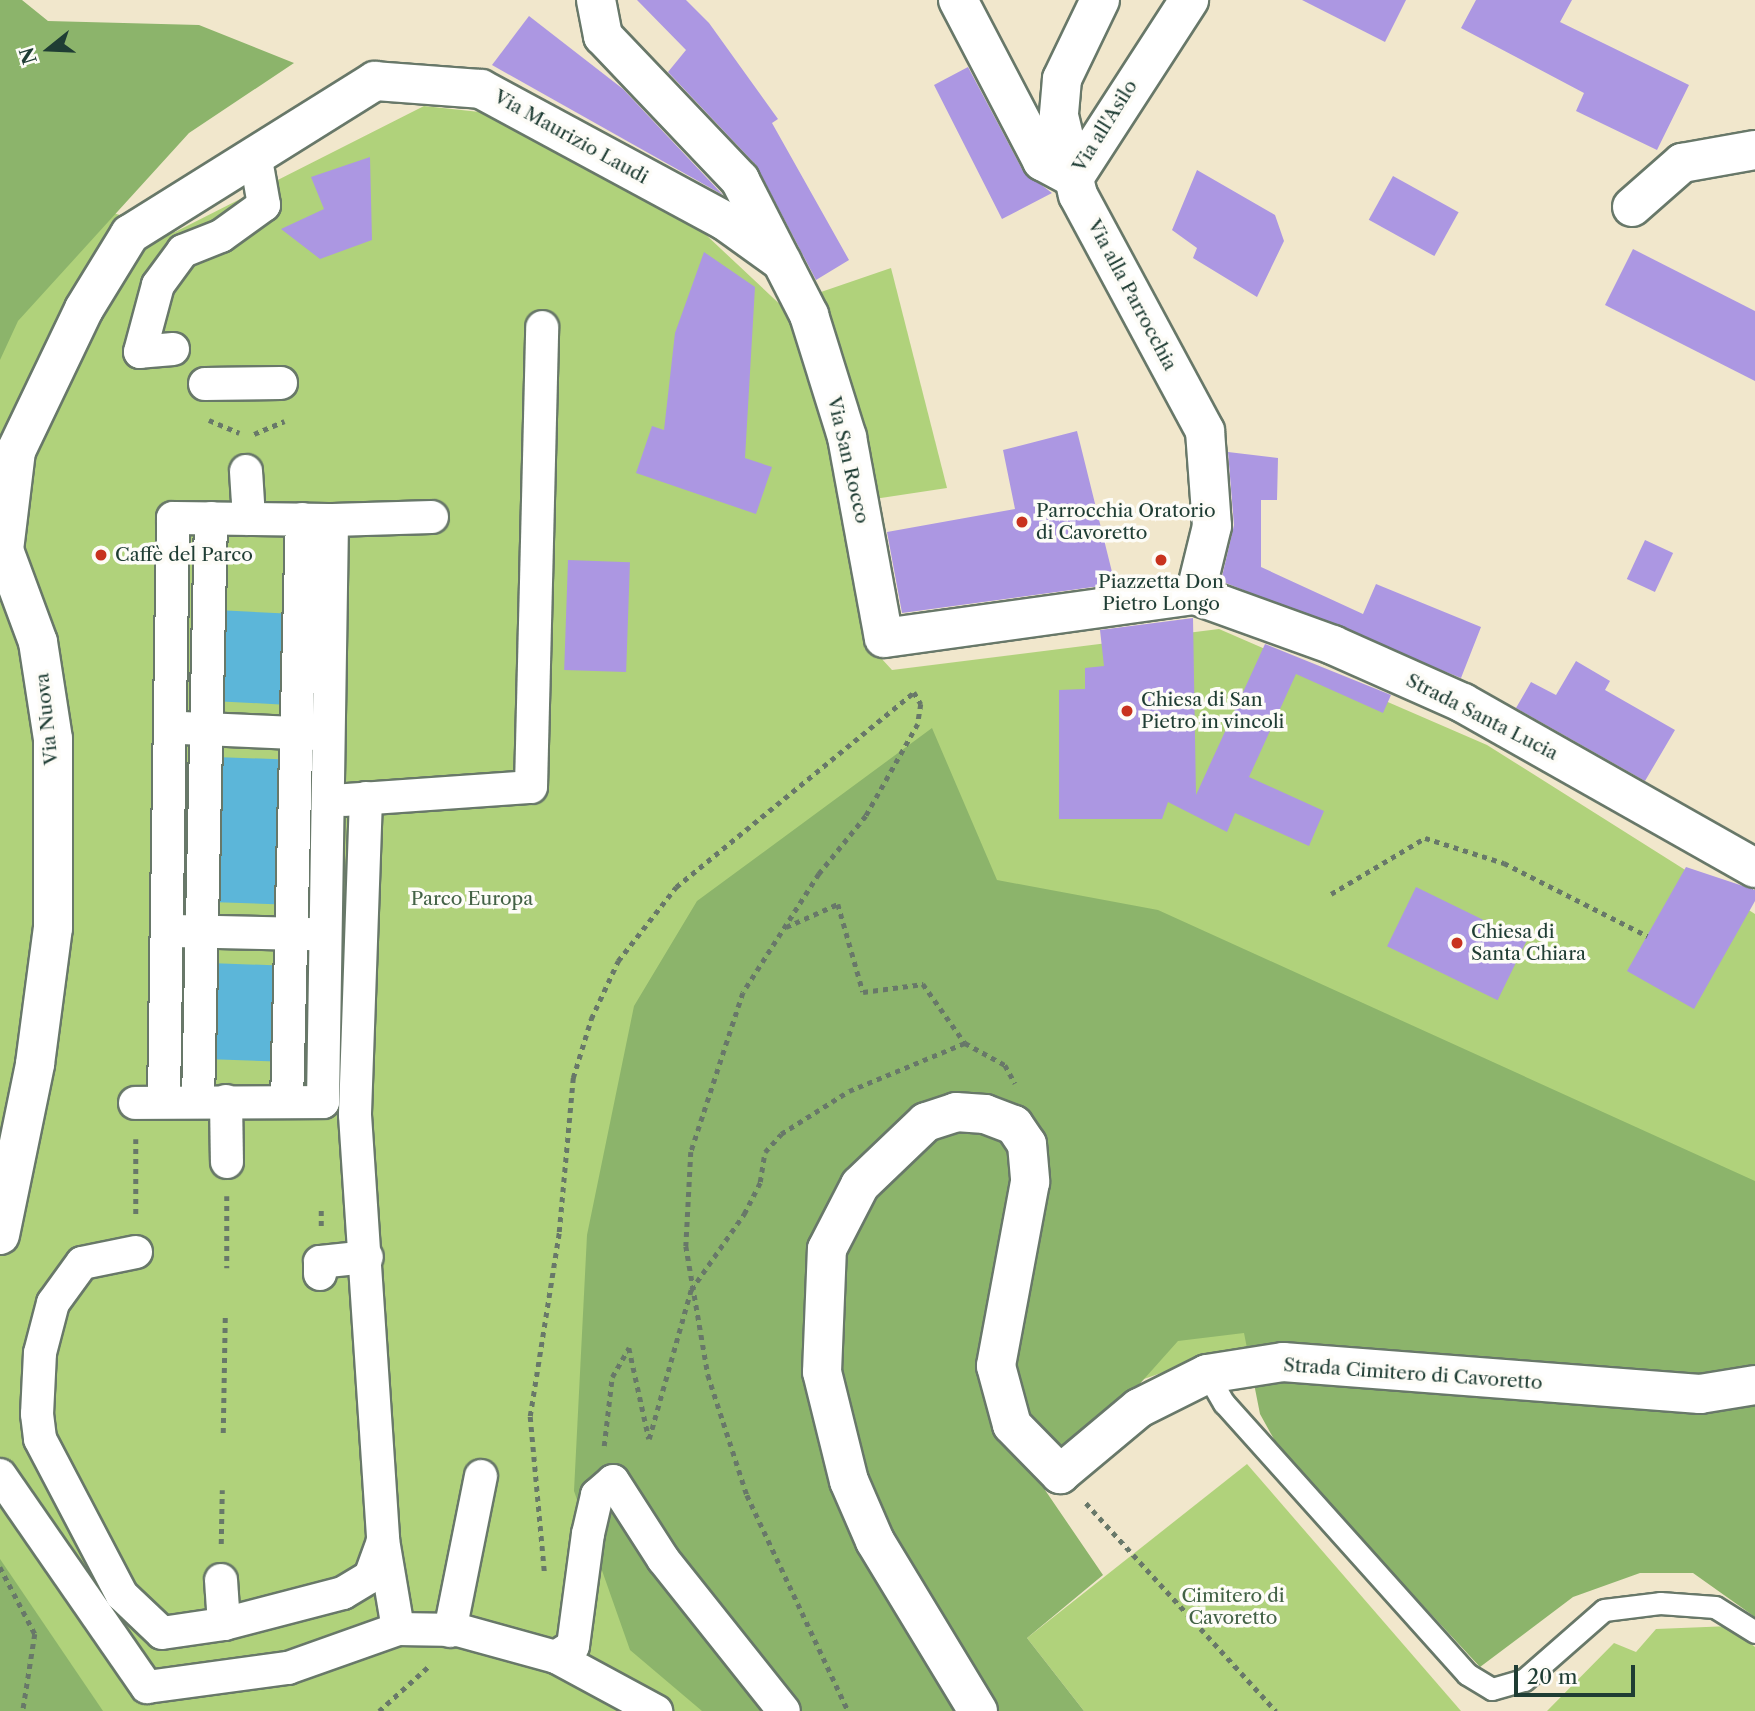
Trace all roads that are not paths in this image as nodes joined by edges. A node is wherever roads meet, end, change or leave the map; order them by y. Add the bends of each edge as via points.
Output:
1 (596, 0) edge
2 (958, 0) edge
3 (1100, 0) edge
4 (1189, 0) edge
5 (1755, 150) edge
6 (240, 174) junction
7 (1074, 178) junction
8 (1632, 207) dead end
9 (130, 234) joint
10 (782, 262) junction
11 (542, 327) dead end
12 (173, 349) dead end
13 (281, 383) dead end
14 (205, 384) dead end
15 (246, 471) dead end
16 (432, 517) dead end
17 (211, 518) junction
18 (249, 519) junction
19 (317, 520) junction
20 (1195, 595) junction
21 (169, 728) junction
22 (202, 729) junction
23 (297, 733) junction
24 (328, 734) junction
25 (366, 798) junction
26 (327, 801) junction
27 (1755, 868) edge
28 (167, 931) junction
29 (199, 932) junction
30 (293, 934) junction
31 (326, 934) junction
32 (212, 1101) junction
33 (287, 1102) junction
34 (323, 1102) junction
35 (356, 1102) junction
36 (227, 1162) road end
37 (0, 1235) edge
38 (136, 1252) road end
39 (367, 1257) junction
40 (320, 1273) dead end
41 (1207, 1374) junction
42 (1755, 1385) edge
43 (0, 1475) edge
44 (481, 1476) dead end
45 (383, 1540) junction
46 (221, 1580) road end
47 (225, 1624) junction
48 (398, 1629) junction
49 (1755, 1632) edge
50 (443, 1645) junction
51 (556, 1657) junction
52 (656, 1711) edge
53 (784, 1711) edge
54 (978, 1711) edge

1 - 10 street, Via San Rocco via 603,36 740,180
2 - 7 street, Via all'Asilo via 1041,161
3 - 7 street, Via alla Parrocchia via 1062,79 1059,116
4 - 7 street, Via all'Asilo
5 - 8 street via 1682,163
6 - 9 street, Via Maurizio Laudi
6 - 10 street, Via Maurizio Laudi via 375,81 481,89 725,221
6 - 12 street via 264,205 221,236 183,251 158,285 140,352
7 - 20 street, Via alla Parrocchia via 1205,431 1212,526
9 - 37 street, Via Nuova via 84,309 16,451 4,550 38,642 53,739 53,928 35,1064
10 - 20 street, Via San Rocco via 809,316 846,437 884,639
11 - 25 street via 531,787
13 - 14 street via 242,372
15 - 18 street
16 - 19 street
17 - 18 street
17 - 21 street via 173,518
17 - 22 street
18 - 19 street
19 - 23 street
19 - 24 street
20 - 27 street, Strada Santa Lucia via 1333,645 1463,703
21 - 22 street
21 - 28 street
22 - 23 street
22 - 29 street
23 - 24 street
23 - 30 street
24 - 26 street
25 - 26 street
25 - 35 street
26 - 31 street
28 - 29 street
28 - 32 street via 150,1102
29 - 30 street
29 - 32 street
30 - 31 street
30 - 33 street
31 - 34 street
32 - 33 street
32 - 36 street
33 - 34 street
34 - 35 street
35 - 39 street
38 - 47 street via 82,1263 54,1303 40,1353 40,1439 122,1595 162,1633
39 - 40 street via 320,1262
39 - 45 street
41 - 42 street, Strada Cimitero di Cavoretto via 1283,1362 1700,1394
41 - 49 lane via 1224,1403 1467,1674 1492,1689 1524,1680 1604,1610 1660,1603 1715,1607
41 - 54 street, Strada Cimitero di Cavoretto via 1139,1408 1060,1474 1012,1425 996,1366 1030,1182 1027,1144 1014,1125 985,1114 957,1112 926,1122 860,1185 827,1249 822,1371 849,1481 875,1541
43 - 48 street via 147,1688 288,1668
44 - 50 street
45 - 47 street via 370,1577 343,1593
45 - 48 street
46 - 47 street
48 - 50 street
50 - 51 street
51 - 52 street
51 - 53 street via 573,1646 587,1534 597,1496 613,1481 663,1559

